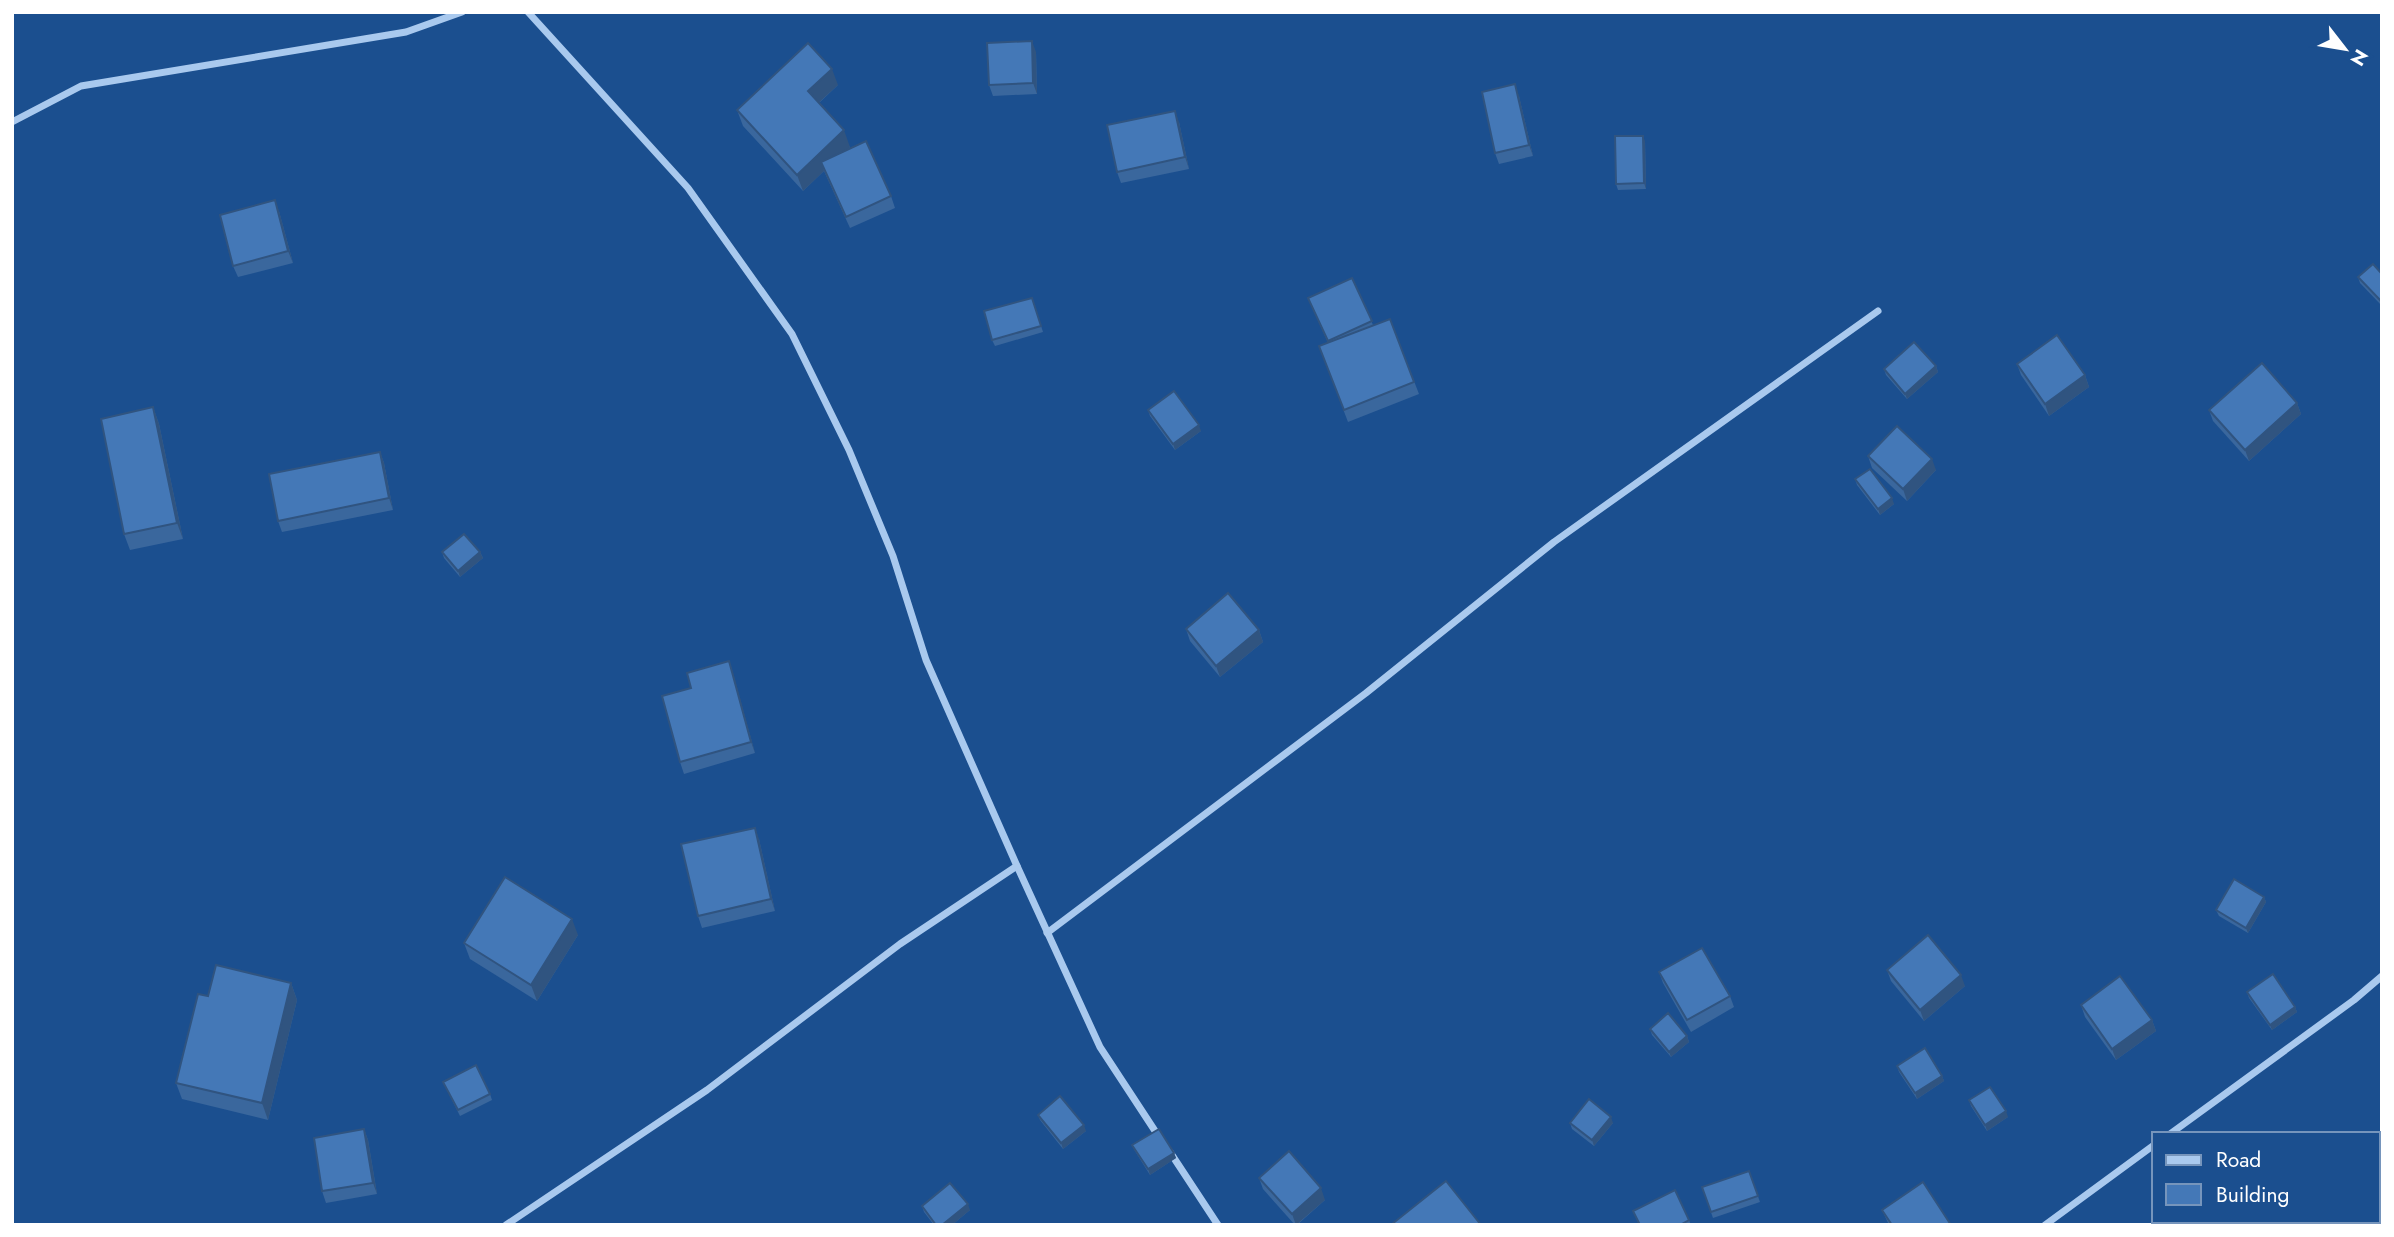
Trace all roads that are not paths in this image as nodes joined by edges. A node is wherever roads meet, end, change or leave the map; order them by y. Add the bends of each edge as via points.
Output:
1 (462, 12) edge
2 (528, 12) edge
3 (12, 122) edge
4 (1878, 311) dead end
5 (1017, 866) junction
6 (1047, 933) junction
7 (2382, 976) edge
8 (2173, 1132) edge
9 (2152, 1146) edge
10 (506, 1225) edge
11 (1218, 1225) edge
12 (2045, 1225) edge

1 - 3 street via 406,32 81,86
2 - 5 street via 688,188 792,334 849,450 893,556 926,660
4 - 6 street via 1554,542 1366,694
5 - 6 street
5 - 10 street via 900,944 707,1090
6 - 11 street via 1100,1047
7 - 8 street
9 - 12 street

